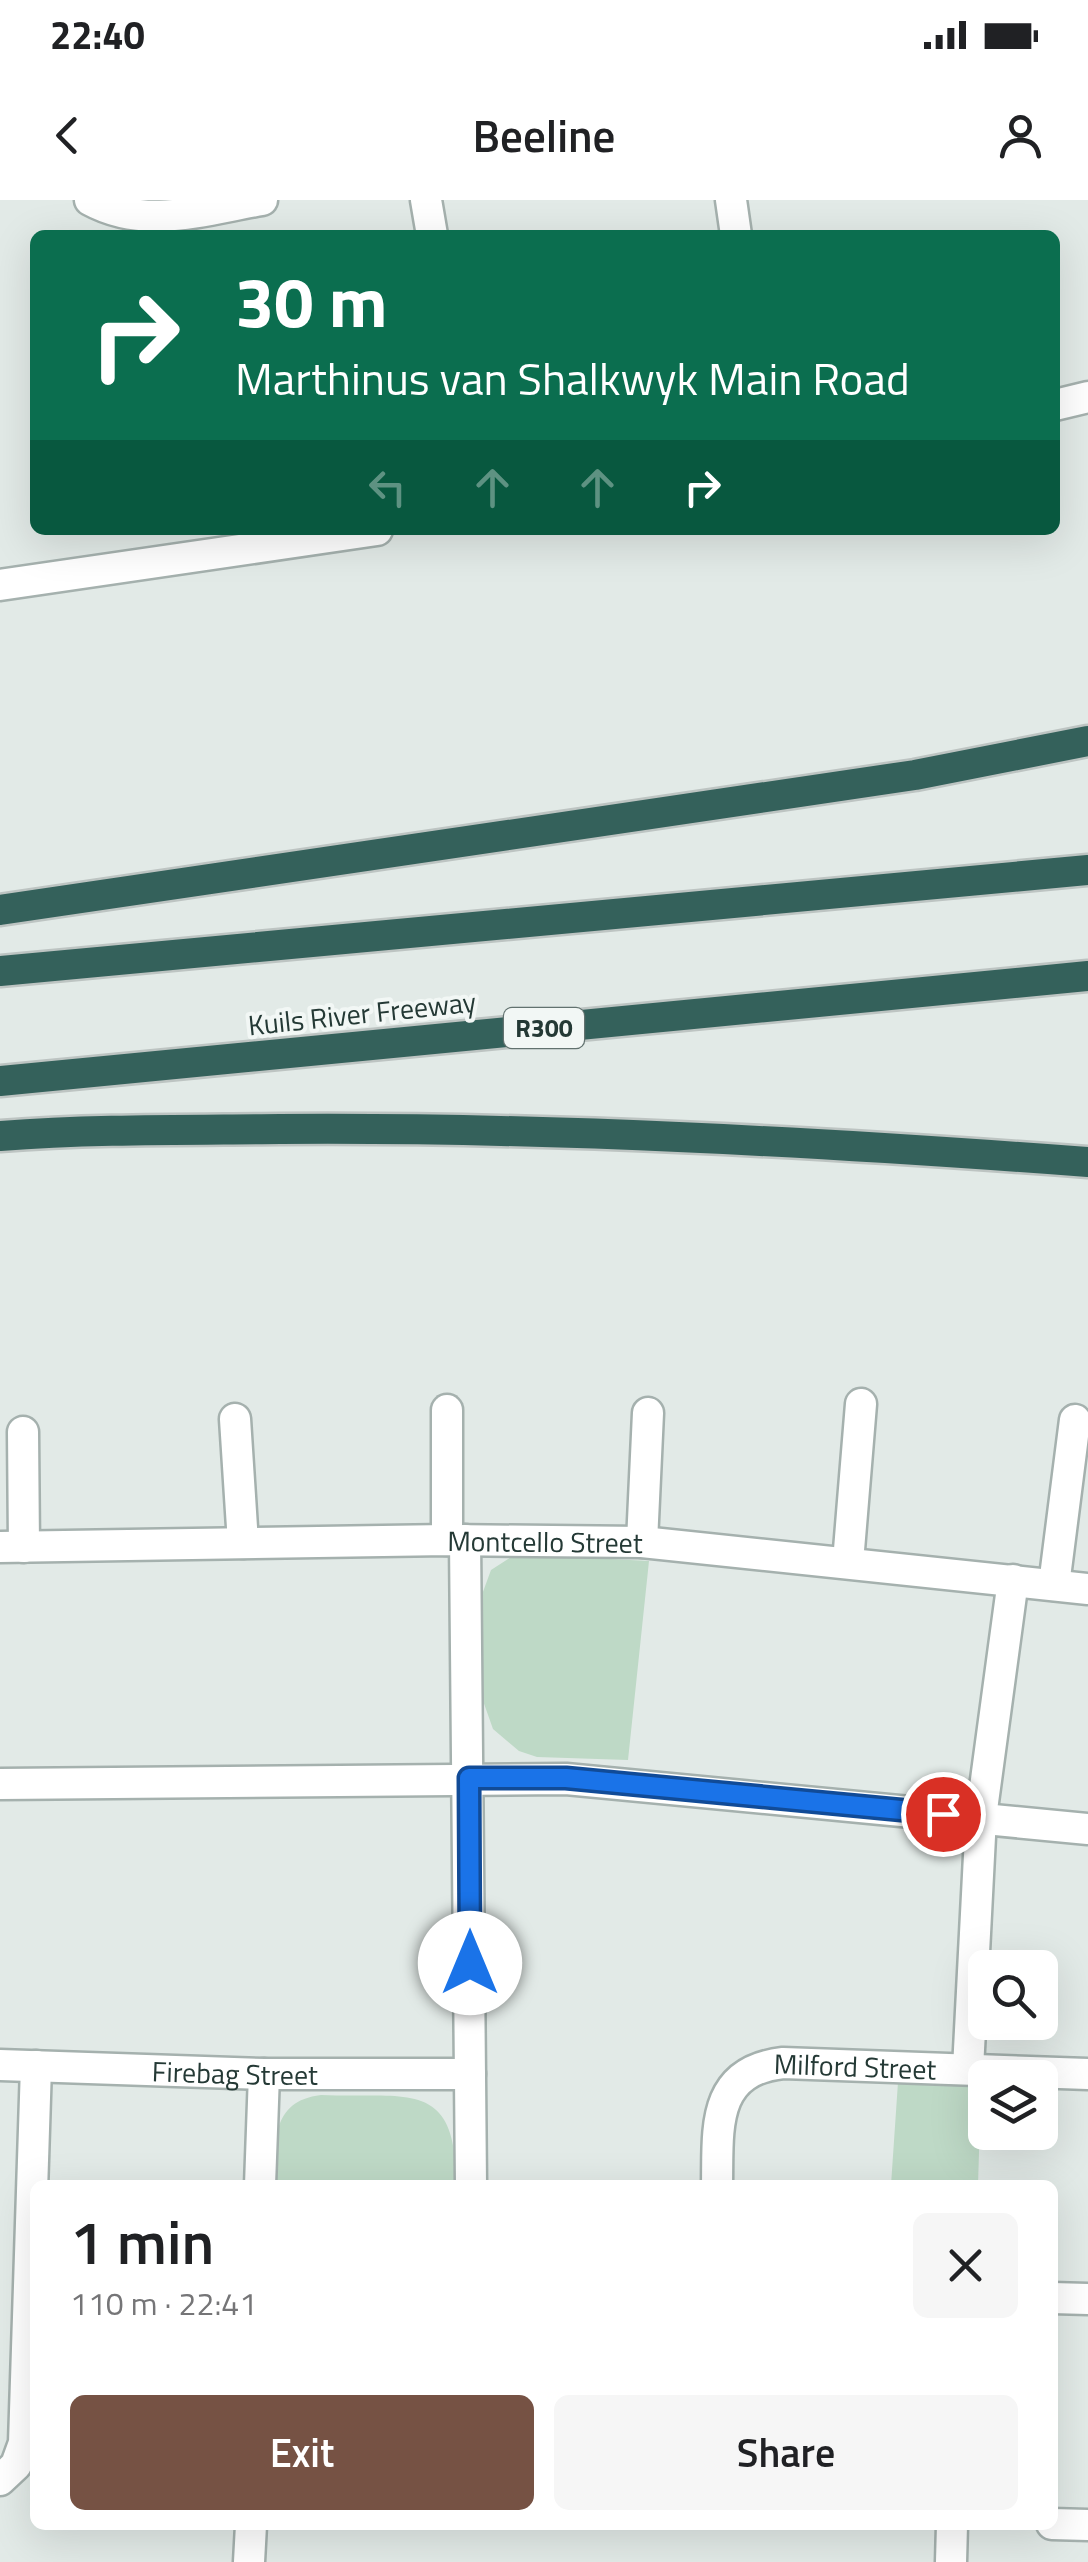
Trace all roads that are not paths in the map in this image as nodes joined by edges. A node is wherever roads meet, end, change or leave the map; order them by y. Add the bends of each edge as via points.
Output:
1 (90, 200) edge
2 (262, 200) edge
3 (426, 200) edge
4 (732, 200) edge
5 (431, 230) edge
6 (735, 230) edge
7 (1088, 397) edge
8 (1060, 403) edge
9 (342, 535) edge
10 (0, 585) edge
11 (1088, 741) edge
12 (1088, 870) edge
13 (0, 910) edge
14 (0, 971) edge
15 (1088, 976) edge
16 (0, 1081) edge
17 (0, 1136) edge
18 (1088, 1162) edge
19 (861, 1404) dead end
20 (447, 1410) dead end
21 (648, 1414) dead end
22 (235, 1418) dead end
23 (1075, 1420) dead end
24 (24, 1432) dead end
25 (456, 1540) junction
26 (642, 1542) junction
27 (243, 1543) junction
28 (12, 1547) edge
29 (848, 1562) junction
30 (1013, 1580) junction
31 (1054, 1585) junction
32 (1088, 1589) edge
33 (469, 1778) junction
34 (0, 1784) edge
35 (980, 1817) junction
36 (1088, 1829) edge
37 (968, 2060) edge
38 (0, 2064) edge
39 (36, 2066) junction
40 (968, 2069) edge
41 (1058, 2073) edge
42 (264, 2074) junction
43 (470, 2074) junction
44 (1088, 2074) edge
45 (32, 2180) edge
46 (260, 2180) edge
47 (471, 2180) edge
48 (717, 2180) edge
49 (30, 2254) edge
50 (1058, 2298) edge
51 (1088, 2300) edge
52 (0, 2480) edge
53 (1058, 2524) edge
54 (1088, 2525) edge
55 (250, 2530) edge
56 (952, 2530) edge
57 (250, 2562) edge
58 (951, 2562) edge

1 - 2 street via 126,216 152,218
3 - 5 street
4 - 6 street
7 - 8 street
9 - 10 street
11 - 13 highway via 915,774
12 - 14 highway
15 - 16 highway, Kuils River Freeway / R300
17 - 18 highway via 436,1128 663,1133
19 - 29 street
20 - 25 street
21 - 26 street
22 - 27 street
23 - 31 street
24 - 28 street
25 - 26 street, Montcello Street
25 - 27 street, Montcello Street
25 - 33 street
26 - 29 street, Montcello Street
27 - 28 street, Montcello Street
29 - 30 street, Montcello Street
30 - 31 street, Montcello Street
30 - 35 street
31 - 32 street, Montcello Street
33 - 34 street
33 - 35 street via 566,1778
33 - 43 street
35 - 36 street
35 - 37 street
38 - 39 street, Firebag Street
39 - 42 street, Firebag Street
39 - 45 street
40 - 48 street, Milford Street via 758,2068 736,2084 721,2110
41 - 44 street, Milford Street
42 - 43 street, Firebag Street
42 - 46 street
43 - 47 street
49 - 52 street via 24,2443
50 - 51 street
53 - 54 street
55 - 57 street
56 - 58 street

